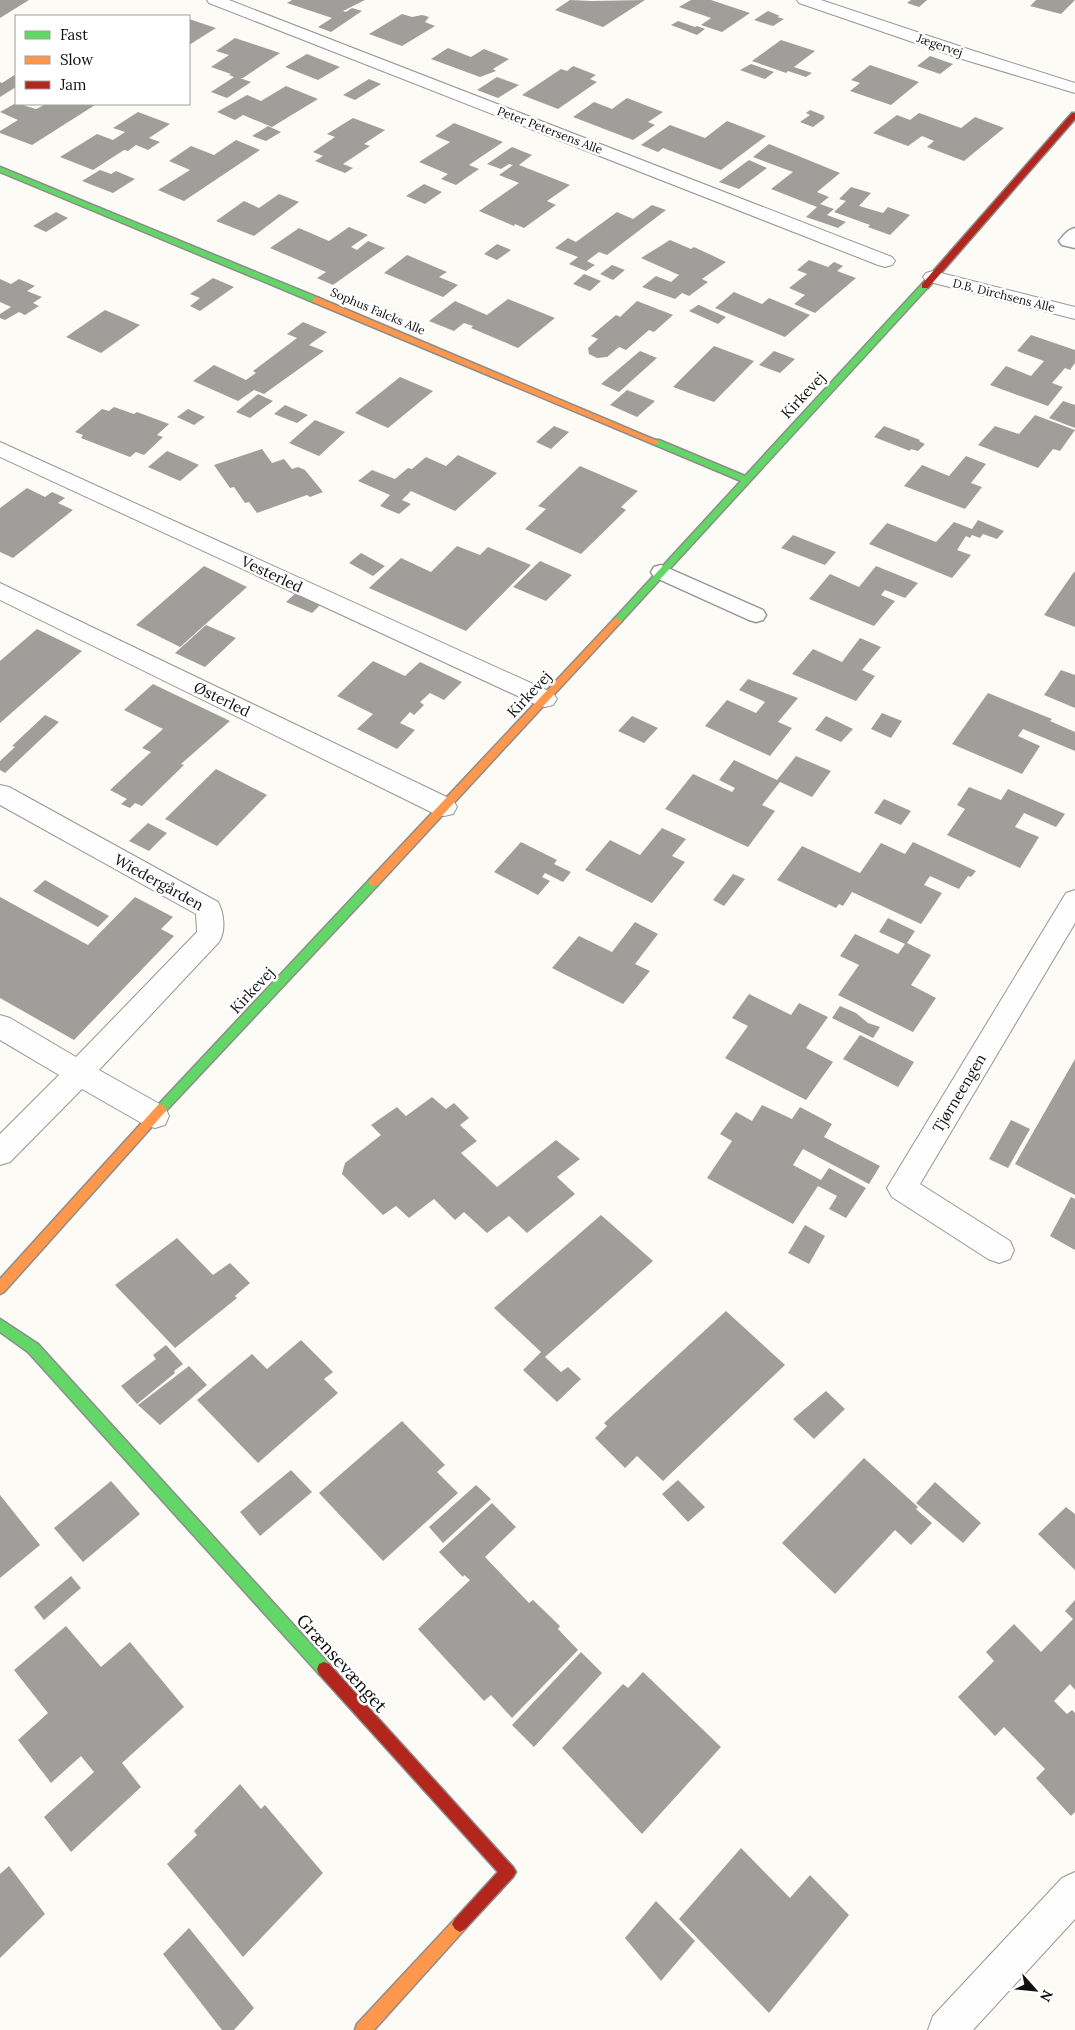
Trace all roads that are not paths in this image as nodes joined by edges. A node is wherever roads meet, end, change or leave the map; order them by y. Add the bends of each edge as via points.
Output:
1 (215, 0) edge
2 (805, 0) edge
3 (1075, 88) edge
4 (1075, 115) edge
5 (0, 169) edge
6 (1075, 233) edge
7 (1075, 244) edge
8 (885, 261) dead end
9 (933, 277) junction
10 (1075, 313) edge
11 (0, 449) edge
12 (745, 479) junction
13 (661, 572) junction
14 (0, 591) edge
15 (756, 615) dead end
16 (545, 699) junction
17 (0, 794) edge
18 (444, 807) junction
19 (1075, 900) edge
20 (0, 1026) edge
21 (79, 1073) junction
22 (155, 1116) junction
23 (0, 1154) edge
24 (999, 1250) dead end
25 (0, 1288) edge
26 (0, 1325) edge
27 (1075, 1891) edge
28 (363, 2030) edge
29 (947, 2030) edge

1 - 8 street, Peter Petersens Alle
2 - 3 street, Jægervej
4 - 9 main road, Kirkevej
5 - 12 main road, Sophus Falcks Alle
6 - 7 lane via 1068,241
9 - 10 street, D.B. Dirchsens Alle
9 - 12 main road, Kirkevej
11 - 16 street, Vesterled
12 - 13 main road, Kirkevej
13 - 15 lane
13 - 16 main road, Kirkevej
14 - 18 street, Østerled
16 - 18 main road, Kirkevej
17 - 21 street, Wiedergården via 209,909 210,935
18 - 22 main road, Kirkevej
19 - 24 street, Tjørneengen via 902,1188
20 - 21 street
21 - 22 street
21 - 23 street, Wiedergården
22 - 25 main road, Kirkevej
26 - 28 main road, Grænsevænget via 33,1348 508,1872
27 - 29 street

